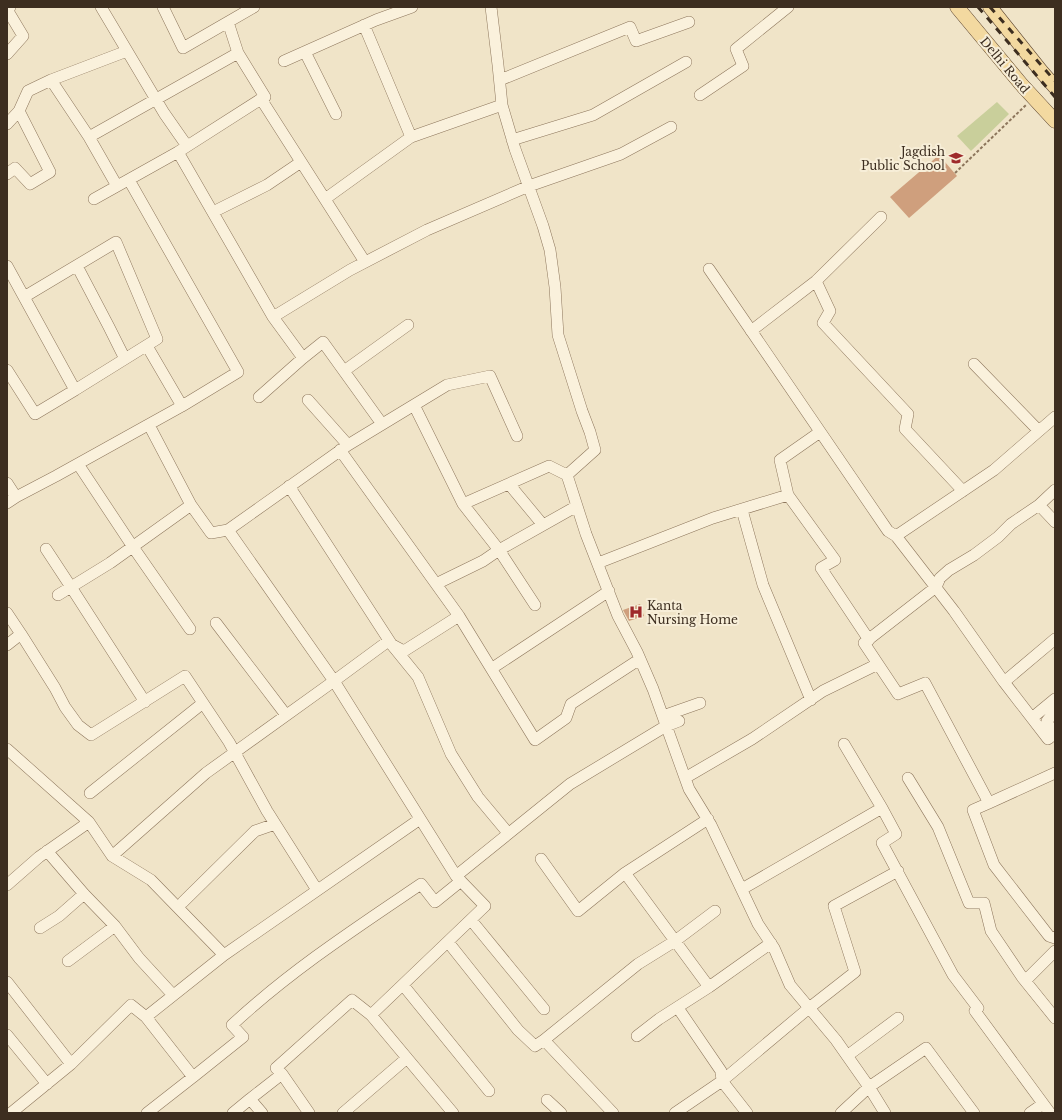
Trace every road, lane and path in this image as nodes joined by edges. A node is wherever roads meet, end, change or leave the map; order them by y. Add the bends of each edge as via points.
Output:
1 (10, 7) edge
2 (101, 7) edge
3 (162, 7) edge
4 (254, 7) edge
5 (412, 7) edge
6 (788, 7) edge
7 (957, 7) edge
8 (990, 7) edge
9 (492, 8) edge
10 (228, 22) junction
11 (689, 22) dead end
12 (364, 25) junction
13 (127, 51) junction
14 (305, 52) junction
15 (238, 53) junction
16 (7, 54) edge
17 (284, 61) dead end
18 (686, 62) dead end
19 (51, 80) junction
20 (500, 80) junction
21 (1055, 87) edge
22 (700, 95) dead end
23 (265, 97) dead end
24 (155, 98) junction
25 (1034, 98) junction
26 (502, 105) junction
27 (19, 111) junction
28 (336, 114) dead end
29 (1055, 121) edge
30 (7, 124) edge
31 (671, 127) dead end
32 (89, 137) junction
33 (411, 137) junction
34 (512, 140) junction
35 (183, 149) junction
36 (301, 162) junction
37 (955, 173) dead end
38 (7, 174) edge
39 (129, 180) junction
40 (117, 186) junction
41 (529, 186) junction
42 (94, 199) dead end
43 (325, 199) junction
44 (213, 212) junction
45 (881, 217) dead end
46 (365, 262) junction
47 (7, 266) edge
48 (76, 266) junction
49 (709, 269) dead end
50 (816, 281) junction
51 (24, 297) junction
52 (273, 317) junction
53 (408, 325) dead end
54 (751, 331) junction
55 (147, 346) junction
56 (303, 358) junction
57 (125, 359) junction
58 (974, 364) dead end
59 (7, 370) edge
60 (344, 371) junction
61 (75, 390) junction
62 (259, 397) dead end
63 (308, 400) dead end
64 (414, 405) junction
65 (182, 406) junction
66 (1055, 418) edge
67 (382, 424) junction
68 (149, 425) junction
69 (1039, 431) junction
70 (820, 432) junction
71 (516, 436) dead end
72 (344, 447) junction
73 (78, 464) junction
74 (567, 475) junction
75 (7, 483) edge
76 (509, 484) junction
77 (289, 486) junction
78 (1055, 490) edge
79 (964, 491) junction
80 (788, 496) junction
81 (12, 500) edge
82 (463, 504) junction
83 (191, 505) junction
84 (1039, 505) junction
85 (577, 506) junction
86 (742, 510) junction
87 (1055, 522) edge
88 (543, 525) junction
89 (228, 530) junction
90 (896, 536) junction
91 (133, 547) junction
92 (46, 549) dead end
93 (498, 550) junction
94 (598, 563) junction
95 (436, 584) junction
96 (71, 587) junction
97 (936, 587) junction
98 (609, 591) junction
99 (58, 595) dead end
100 (535, 605) dead end
101 (7, 613) edge
102 (459, 616) junction
103 (216, 623) dead end
104 (190, 629) dead end
105 (21, 634) junction
106 (1055, 639) edge
107 (868, 640) junction
108 (7, 645) edge
109 (392, 645) junction
110 (640, 659) junction
111 (878, 664) junction
112 (497, 665) dead end
113 (334, 681) junction
114 (1004, 682) junction
115 (1055, 699) edge
116 (811, 700) junction
117 (144, 702) junction
118 (203, 703) junction
119 (700, 703) dead end
120 (1055, 711) edge
121 (286, 715) junction
122 (1032, 718) junction
123 (664, 721) junction
124 (679, 721) dead end
125 (844, 744) dead end
126 (7, 749) edge
127 (234, 753) junction
128 (1054, 774) edge
129 (685, 778) junction
130 (908, 778) dead end
131 (90, 793) dead end
132 (989, 803) junction
133 (882, 808) junction
134 (420, 819) junction
135 (708, 819) junction
136 (89, 822) junction
137 (275, 824) junction
138 (508, 833) junction
139 (47, 851) junction
140 (112, 856) junction
141 (541, 859) dead end
142 (898, 871) junction
143 (625, 873) junction
144 (458, 878) junction
145 (7, 885) edge
146 (742, 889) junction
147 (317, 890) junction
148 (84, 894) junction
149 (183, 902) dead end
150 (715, 911) dead end
151 (471, 920) junction
152 (115, 926) junction
153 (40, 928) dead end
154 (1055, 938) edge
155 (675, 941) junction
156 (448, 942) junction
157 (771, 943) junction
158 (1055, 951) edge
159 (224, 955) junction
160 (68, 961) dead end
161 (1026, 980) junction
162 (7, 982) edge
163 (403, 985) junction
164 (709, 987) junction
165 (173, 995) junction
166 (678, 1008) junction
167 (809, 1008) junction
168 (544, 1010) dead end
169 (371, 1015) junction
170 (146, 1017) junction
171 (898, 1018) dead end
172 (1055, 1018) edge
173 (7, 1035) edge
174 (637, 1036) dead end
175 (544, 1040) junction
176 (847, 1056) junction
177 (406, 1058) junction
178 (71, 1064) junction
179 (282, 1074) junction
180 (193, 1077) junction
181 (722, 1081) junction
182 (46, 1084) junction
183 (869, 1087) junction
184 (489, 1091) dead end
185 (250, 1099) junction
186 (547, 1100) dead end
187 (1047, 1108) edge
188 (449, 1112) edge
189 (11, 1113) edge
190 (147, 1113) edge
191 (233, 1113) edge
192 (262, 1113) edge
193 (309, 1113) edge
194 (343, 1113) edge
195 (561, 1113) edge
196 (613, 1113) edge
197 (676, 1113) edge
198 (747, 1113) edge
199 (841, 1113) edge
200 (885, 1113) edge
201 (974, 1113) edge
202 (1030, 1113) edge

1 - 16 street via 8,12 22,36
2 - 13 street
3 - 10 street via 183,48
4 - 10 street
5 - 12 street
6 - 22 street via 736,49 743,66
7 - 25 main road, Delhi Road
8 - 21 main road, Delhi Road
9 - 20 street
10 - 15 street
11 - 20 street via 636,41 630,27
12 - 14 street
12 - 33 street
13 - 19 street
13 - 24 street
14 - 17 street
14 - 28 street
15 - 23 street
15 - 24 street
18 - 34 street via 593,115
19 - 27 street via 28,92
19 - 32 street
20 - 26 street
24 - 32 street
24 - 35 street
25 - 29 main road, Delhi Road
25 - 37 path
26 - 33 street
26 - 34 street
27 - 30 street
27 - 38 street via 50,172 30,184 15,168
31 - 41 street via 621,154
32 - 40 street
33 - 43 street
34 - 41 street
35 - 36 street via 260,99
35 - 39 street
35 - 44 street
36 - 43 street
36 - 44 street via 266,185
39 - 40 street
39 - 65 street via 238,372
40 - 42 street
41 - 46 street via 427,230
41 - 74 street via 550,250 558,335 594,450
43 - 46 street
44 - 52 street
45 - 50 street
46 - 52 street
47 - 51 street
48 - 51 street
48 - 55 street via 116,242 158,339
48 - 57 street
49 - 54 street
50 - 54 street
50 - 79 street via 830,311 823,323 908,414 905,429
51 - 61 street
52 - 56 street
53 - 60 street
54 - 70 street
55 - 57 street
55 - 65 street
56 - 60 street via 323,342
56 - 62 street
57 - 61 street
58 - 69 street
59 - 61 street via 35,414
60 - 67 street
63 - 72 street
64 - 67 street
64 - 71 street via 447,386 490,376
64 - 82 street
65 - 68 street
66 - 69 street
67 - 72 street
68 - 73 street
68 - 83 street
69 - 79 street via 994,470
70 - 80 street via 780,460
70 - 90 street via 888,531
72 - 77 street
72 - 95 street
73 - 81 street
73 - 91 street
74 - 76 street via 549,466
74 - 85 street
75 - 81 street
76 - 82 street
76 - 88 street
77 - 89 street
77 - 109 street
78 - 84 street
79 - 90 street
80 - 86 street
80 - 107 street via 835,560 821,568
82 - 93 street
83 - 89 street via 211,533
83 - 91 street
84 - 87 street
84 - 97 street via 949,570 940,578
85 - 88 street
85 - 94 street
86 - 94 street via 713,518
86 - 116 street via 764,585
88 - 93 street
89 - 113 street
90 - 97 street
91 - 96 street
91 - 104 street
92 - 96 street
93 - 95 street via 483,561
93 - 100 street
94 - 98 street
95 - 102 street
96 - 99 street
96 - 117 street
97 - 107 street
97 - 114 street
98 - 110 street via 618,616
98 - 112 street
101 - 105 street
102 - 109 street via 404,652
102 - 110 street via 535,740 566,718 571,704
103 - 121 street
105 - 108 street
105 - 117 street via 65,707 78,725 91,735
106 - 114 street
107 - 111 street via 864,643
109 - 113 street via 387,642
109 - 138 street via 418,677 451,754 478,797
110 - 123 street
111 - 116 street
111 - 132 street via 898,694 925,683
113 - 121 street
113 - 134 street
114 - 122 street
115 - 122 street
116 - 129 street via 752,739
117 - 118 street via 185,676
118 - 127 street
118 - 131 street
119 - 123 street
120 - 122 street via 1047,721 1053,735 1048,739
121 - 127 street
123 - 124 street
123 - 129 street
123 - 138 street via 570,784
125 - 133 street
126 - 136 street
127 - 137 street
127 - 140 street via 206,773
128 - 132 street
129 - 135 street
130 - 161 street via 938,827 969,903 984,903 991,931
132 - 154 street via 973,810 994,865 1049,936
133 - 142 street via 896,834 882,843
133 - 146 street
134 - 144 street
134 - 147 street
135 - 143 street
135 - 146 street
136 - 139 street
136 - 140 street
137 - 147 street
137 - 149 street via 255,831
138 - 144 street
139 - 145 street
139 - 148 street
140 - 159 street via 151,880
141 - 143 street via 578,911
142 - 167 street via 834,906 855,972
142 - 187 street via 953,976 978,1008 975,1011
143 - 155 street
144 - 151 street via 485,906
144 - 180 street via 435,902 421,884 335,942 260,999 232,1024 243,1037
146 - 157 street via 758,924
147 - 159 street
148 - 152 street
148 - 153 street via 59,916
150 - 155 street
151 - 156 street
151 - 168 street
152 - 160 street
152 - 165 street via 138,958
155 - 164 street
155 - 175 street via 638,964
156 - 163 street
156 - 175 street via 518,1030 535,1046
157 - 164 street
157 - 167 street via 790,985
158 - 161 street
159 - 165 street
161 - 172 street
162 - 178 street
163 - 169 street
163 - 184 street
164 - 166 street
165 - 170 street
166 - 174 street
166 - 181 street via 721,1071
167 - 176 street
167 - 181 street
169 - 177 street
169 - 179 street via 352,1000 276,1068
170 - 178 street via 131,1005
170 - 180 street
171 - 176 street
173 - 182 street
175 - 196 street
176 - 183 street
177 - 188 street
177 - 194 street
178 - 182 street
179 - 185 street
179 - 193 street
180 - 190 street
181 - 197 street
181 - 198 street
182 - 189 street
183 - 199 street
183 - 200 street
183 - 201 street via 926,1048
185 - 191 street
185 - 192 street
186 - 195 street
187 - 202 street

